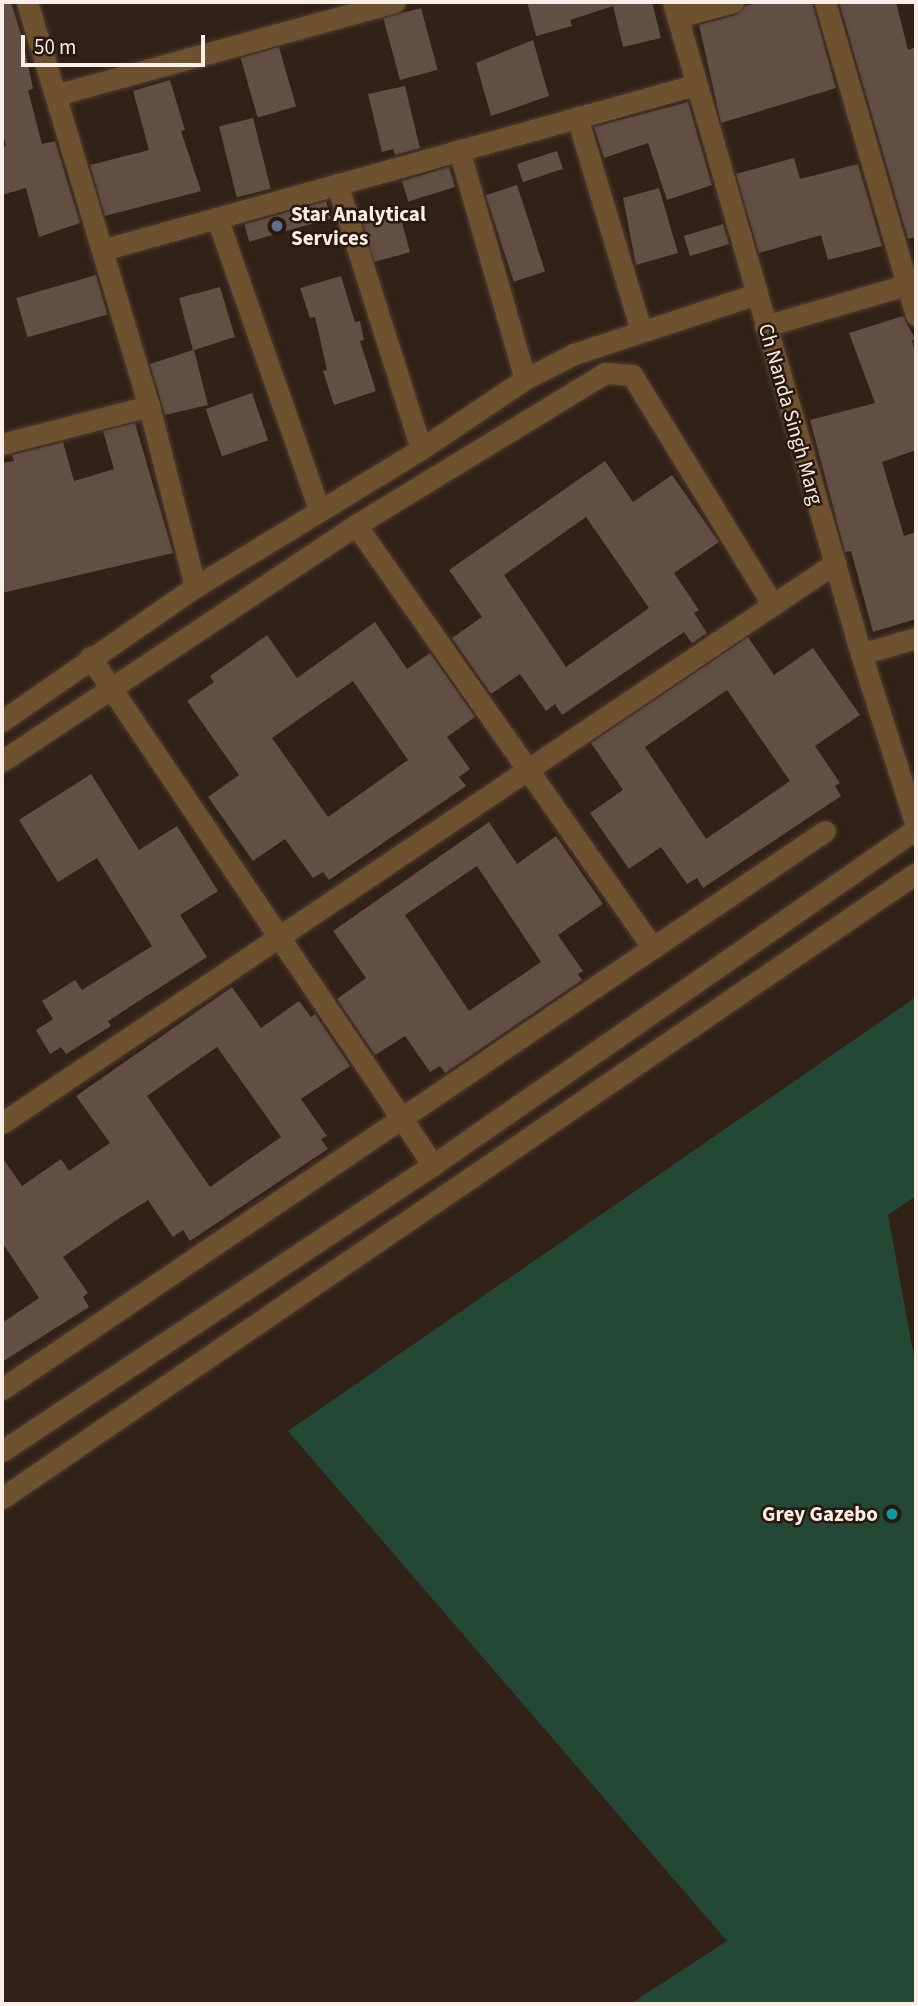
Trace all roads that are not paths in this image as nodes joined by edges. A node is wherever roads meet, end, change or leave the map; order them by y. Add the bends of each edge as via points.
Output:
1 (27, 2) edge
2 (395, 2) edge
3 (733, 2) edge
4 (825, 2) edge
5 (675, 10) edge
6 (695, 85) junction
7 (55, 95) junction
8 (577, 117) junction
9 (459, 150) junction
10 (337, 184) junction
11 (217, 218) junction
12 (102, 250) junction
13 (912, 283) edge
14 (755, 294) junction
15 (916, 315) edge
16 (765, 326) junction
17 (641, 331) junction
18 (525, 379) junction
19 (149, 406) junction
20 (2, 444) edge
21 (421, 449) junction
22 (318, 510) junction
23 (356, 525) junction
24 (835, 563) junction
25 (195, 587) junction
26 (773, 605) junction
27 (916, 638) edge
28 (861, 654) junction
29 (90, 657) junction
30 (112, 690) junction
31 (2, 721) edge
32 (2, 761) edge
33 (527, 771) junction
34 (916, 827) edge
35 (825, 831) dead end
36 (916, 873) edge
37 (279, 937) junction
38 (653, 948) junction
39 (402, 1118) junction
40 (2, 1123) edge
41 (433, 1165) junction
42 (333, 1229) junction
43 (351, 1258) junction
44 (2, 1389) edge
45 (2, 1451) edge
46 (2, 1498) edge

1 - 7 street
2 - 7 street
3 - 5 street
4 - 13 street
5 - 6 street, Ch Nanda Singh Marg
6 - 8 street
6 - 14 street, Ch Nanda Singh Marg
7 - 12 street
8 - 9 street
8 - 17 street
9 - 10 street
9 - 18 street
10 - 11 street
10 - 21 street
11 - 12 street
11 - 22 street
12 - 19 street
13 - 15 street
13 - 16 street
14 - 16 street, Ch Nanda Singh Marg
14 - 17 street
16 - 24 street, Ch Nanda Singh Marg
17 - 18 street via 573,354
18 - 21 street
19 - 20 street
19 - 25 street
21 - 22 street
22 - 25 street
23 - 26 street via 605,373 620,370 632,375
23 - 30 street
23 - 33 street
24 - 26 street
24 - 28 street, Ch Nanda Singh Marg
25 - 29 street
26 - 33 street
27 - 28 street
28 - 34 street, Ch Nanda Singh Marg
29 - 30 street
29 - 31 street
30 - 32 street
30 - 37 street
33 - 37 street
33 - 38 street
34 - 41 street
35 - 38 street
36 - 43 street
37 - 39 street
37 - 40 street
38 - 39 street
39 - 41 street
39 - 44 street
41 - 42 street
42 - 43 street
42 - 45 street
43 - 46 street

